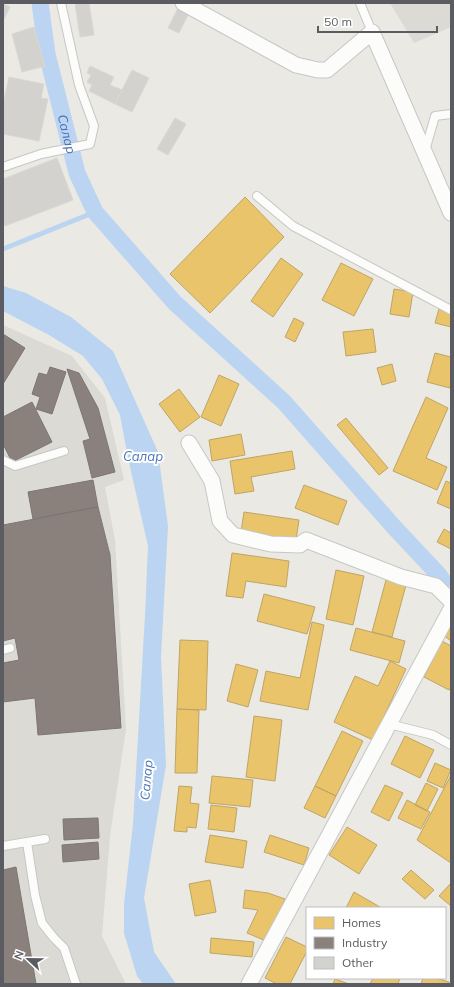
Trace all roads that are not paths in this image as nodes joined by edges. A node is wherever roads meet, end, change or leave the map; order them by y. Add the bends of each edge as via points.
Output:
1 (61, 3) edge
2 (183, 3) edge
3 (360, 3) edge
4 (372, 32) junction
5 (451, 114) edge
6 (425, 152) junction
7 (3, 167) edge
8 (257, 196) dead end
9 (451, 213) edge
10 (451, 310) edge
11 (189, 443) dead end
12 (64, 451) dead end
13 (3, 460) edge
14 (451, 601) edge
15 (451, 609) edge
16 (389, 724) junction
17 (451, 745) edge
18 (45, 839) dead end
19 (27, 842) junction
20 (3, 846) edge
21 (76, 984) edge
22 (250, 984) edge

1 - 7 lane via 79,85 94,126 90,144 41,154
2 - 4 street via 296,65 318,70 327,70
3 - 4 lane
4 - 6 street
5 - 6 lane via 435,116
6 - 9 street
8 - 10 lane via 293,226
11 - 14 street via 212,480 220,521 234,535 271,544 300,545 306,540 401,577 436,586
12 - 13 lane via 15,466
15 - 16 street
16 - 17 lane via 433,735
16 - 22 street
18 - 19 lane
19 - 20 lane
19 - 21 lane via 42,923 64,948

